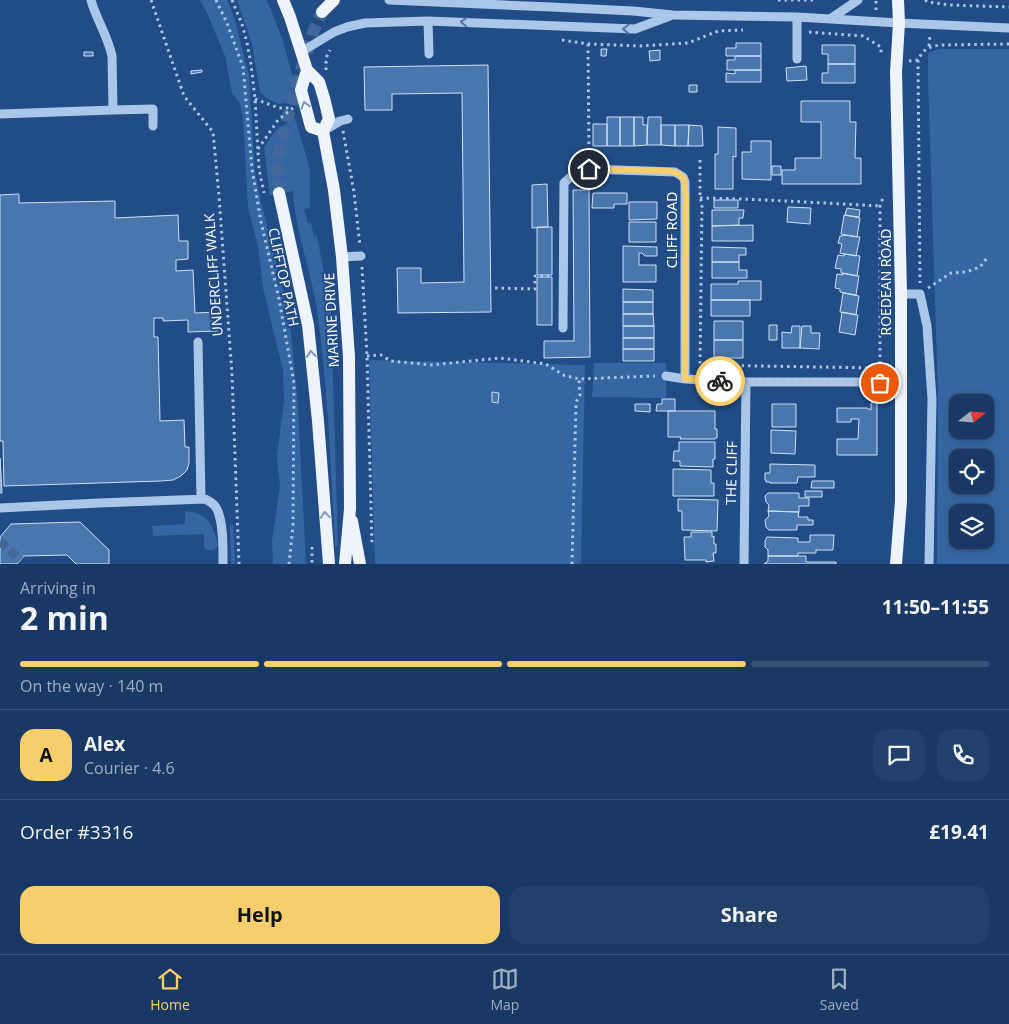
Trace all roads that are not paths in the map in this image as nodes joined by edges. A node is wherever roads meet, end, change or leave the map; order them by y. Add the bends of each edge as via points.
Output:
1 (91, 0) edge
2 (283, 0) edge
3 (334, 0) edge
4 (389, 0) edge
5 (858, 0) edge
6 (898, 0) edge
7 (551, 4) edge
8 (323, 6) tunnel mouth
9 (673, 15) junction
10 (797, 17) junction
11 (830, 19) junction
12 (428, 21) junction
13 (899, 24) junction
14 (1009, 28) edge
15 (301, 52) junction
16 (429, 54) dead end
17 (797, 59) dead end
18 (307, 70) junction
19 (114, 110) junction
20 (0, 114) edge
21 (348, 118) dead end
22 (153, 126) dead end
23 (323, 131) junction
24 (279, 193) tunnel mouth
25 (361, 256) dead end
26 (342, 257) junction
27 (901, 294) junction
28 (563, 328) dead end
29 (198, 342) dead end
30 (666, 376) road end
31 (685, 379) junction
32 (746, 382) junction
33 (900, 382) junction
34 (201, 499) junction
35 (0, 508) edge
36 (350, 509) junction
37 (223, 564) edge
38 (329, 564) edge
39 (345, 564) edge
40 (360, 564) edge
41 (744, 564) edge
42 (896, 564) edge
43 (929, 564) edge

1 - 19 street via 111,49
2 - 15 main road, MARINE DRIVE
3 - 8 main road
4 - 7 street
5 - 11 street
6 - 13 main road, ROEDEAN ROAD
7 - 9 street
9 - 10 street
9 -> 12 street via 635,29
10 - 11 street
10 - 17 street
11 - 13 street
12 - 15 street via 365,23 347,27
12 - 16 street
13 - 14 street
13 - 27 main road, ROEDEAN ROAD via 896,72
15 - 18 main road, MARINE DRIVE
18 - 23 main road, MARINE DRIVE via 319,82 324,98 329,119
23 -> 18 main road via 311,127 301,90
19 - 20 street
19 - 22 street via 153,110
21 - 23 street
23 - 26 main road, MARINE DRIVE
38 -> 24 main road via 308,325
25 - 26 street
26 - 36 main road, MARINE DRIVE via 349,357
27 - 33 main road, ROEDEAN ROAD
27 - 43 street via 920,294 927,326 932,398
28 - 31 street, CLIFF ROAD via 564,183 578,170 675,172 684,179 686,198
29 - 34 street
30 - 31 street
31 - 32 street
32 - 33 street
32 - 41 street, THE CLIFF
33 - 42 main road, ROEDEAN ROAD via 901,501
34 - 35 street
34 - 37 street via 211,502 217,509 223,537
36 - 39 main road, MARINE DRIVE
36 - 40 main road, MARINE DRIVE

